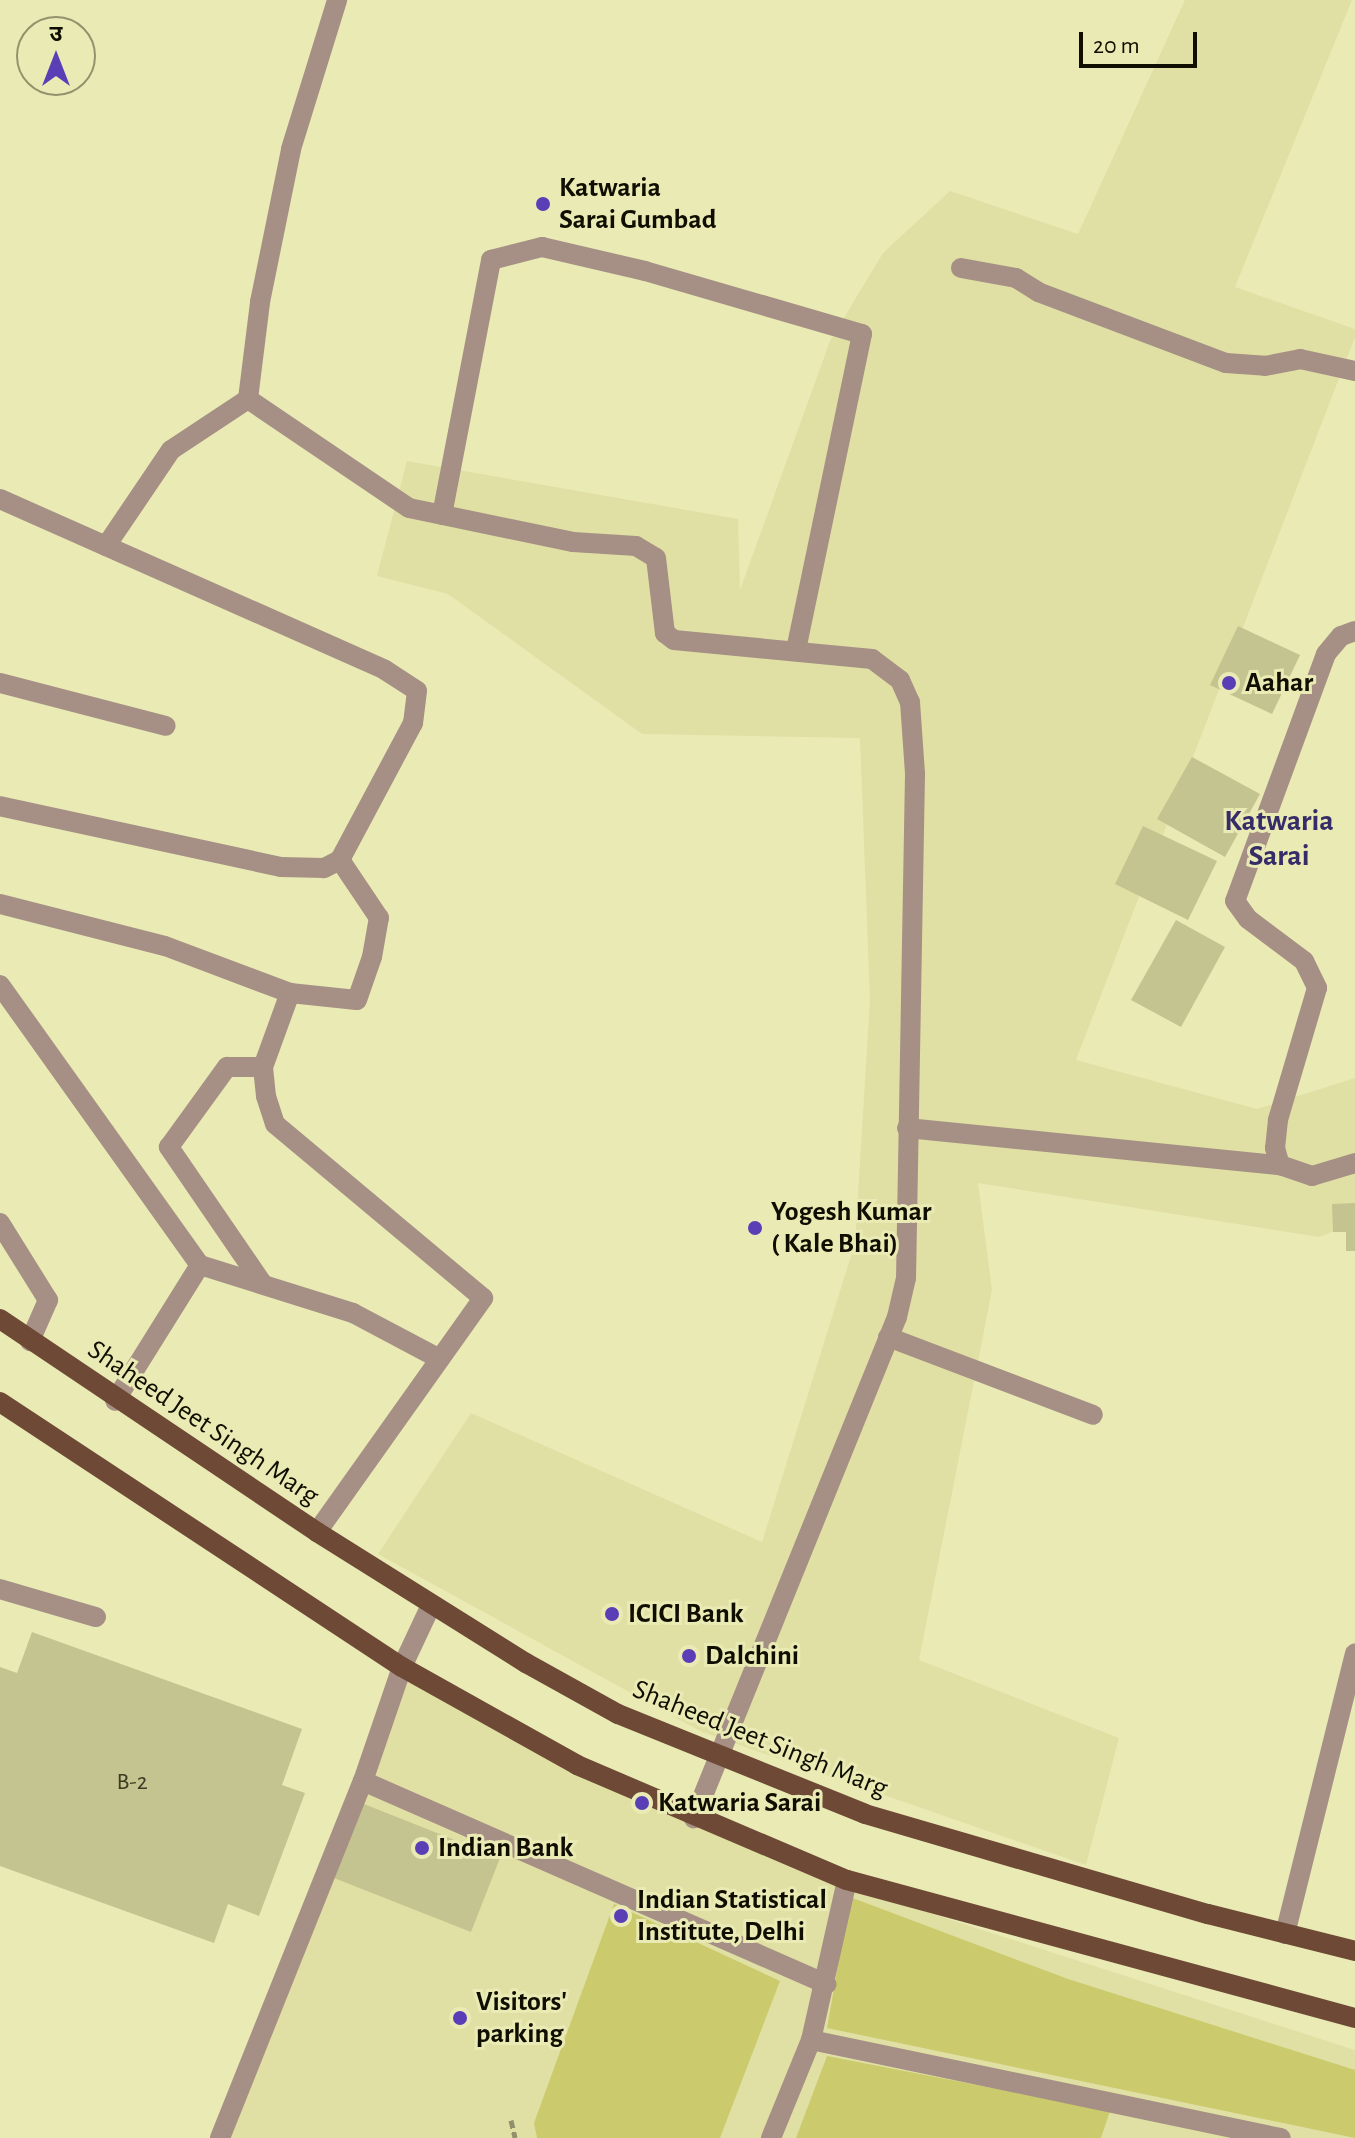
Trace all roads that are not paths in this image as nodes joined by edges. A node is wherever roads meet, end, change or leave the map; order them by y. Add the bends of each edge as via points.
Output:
1 (337, 0) edge
2 (961, 268) dead end
3 (1355, 371) edge
4 (248, 399) junction
5 (0, 499) edge
6 (442, 515) junction
7 (106, 546) junction
8 (1355, 631) edge
9 (796, 649) junction
10 (0, 683) edge
11 (166, 726) dead end
12 (0, 806) edge
13 (340, 860) junction
14 (0, 904) edge
15 (0, 985) edge
16 (290, 993) junction
17 (263, 1067) junction
18 (907, 1128) junction
19 (1355, 1163) edge
20 (1280, 1165) junction
21 (0, 1223) edge
22 (200, 1265) junction
23 (262, 1283) junction
24 (0, 1319) edge
25 (888, 1337) junction
26 (30, 1341) junction
27 (440, 1359) junction
28 (115, 1401) junction
29 (0, 1402) edge
30 (1093, 1415) dead end
31 (317, 1532) junction
32 (0, 1589) edge
33 (431, 1605) junction
34 (96, 1617) dead end
35 (1355, 1654) edge
36 (402, 1667) junction
37 (718, 1756) junction
38 (363, 1781) junction
39 (694, 1818) junction
40 (847, 1880) junction
41 (1285, 1934) junction
42 (1355, 1951) edge
43 (826, 1984) junction
44 (1355, 2018) edge
45 (811, 2040) junction
46 (220, 2138) edge
47 (771, 2138) edge
48 (1281, 2138) edge

1 - 4 street via 291,149 260,302
2 - 3 street via 1016,278 1038,292 1226,363 1265,366 1300,359
4 - 6 street via 409,508
4 - 7 street via 171,450
5 - 7 street
6 - 9 street via 573,542 636,546 656,558 665,633 674,640
6 - 9 street via 491,260 542,247 862,334
7 - 13 street via 385,670 417,691 413,723
8 - 20 street via 1341,636 1326,654 1235,901 1248,919 1304,961 1317,988 1278,1120 1275,1148
9 - 18 street via 872,659 900,680 910,702 916,841
10 - 11 street
12 - 13 street via 281,867 324,868
13 - 16 street via 379,918 357,1000
14 - 16 street via 165,946
15 - 22 street
16 - 17 street
17 - 23 street via 227,1067 169,1147
17 - 27 street via 275,1124 483,1298
18 - 20 street
18 - 25 street via 906,1278
19 - 20 street via 1312,1176
21 - 26 street via 48,1300
22 - 23 street
22 - 28 street
23 - 27 street via 353,1313
24 - 26 main road, Shaheed Jeet Singh Marg
25 - 30 street
25 - 37 street
26 - 28 main road, Shaheed Jeet Singh Marg
27 - 31 street
28 - 31 main road, Shaheed Jeet Singh Marg
29 - 36 main road
31 - 33 main road, Shaheed Jeet Singh Marg
32 - 34 street
33 - 36 street
33 - 37 main road, Shaheed Jeet Singh Marg via 618,1714
35 - 41 street
36 - 38 street
36 - 39 main road via 577,1765
37 - 39 street
37 - 41 main road, Shaheed Jeet Singh Marg via 865,1814
38 - 43 street
38 - 46 street
39 - 40 main road
40 - 43 street
40 - 44 main road
41 - 42 main road, Shaheed Jeet Singh Marg
43 - 45 street
45 - 47 street
45 - 48 street

